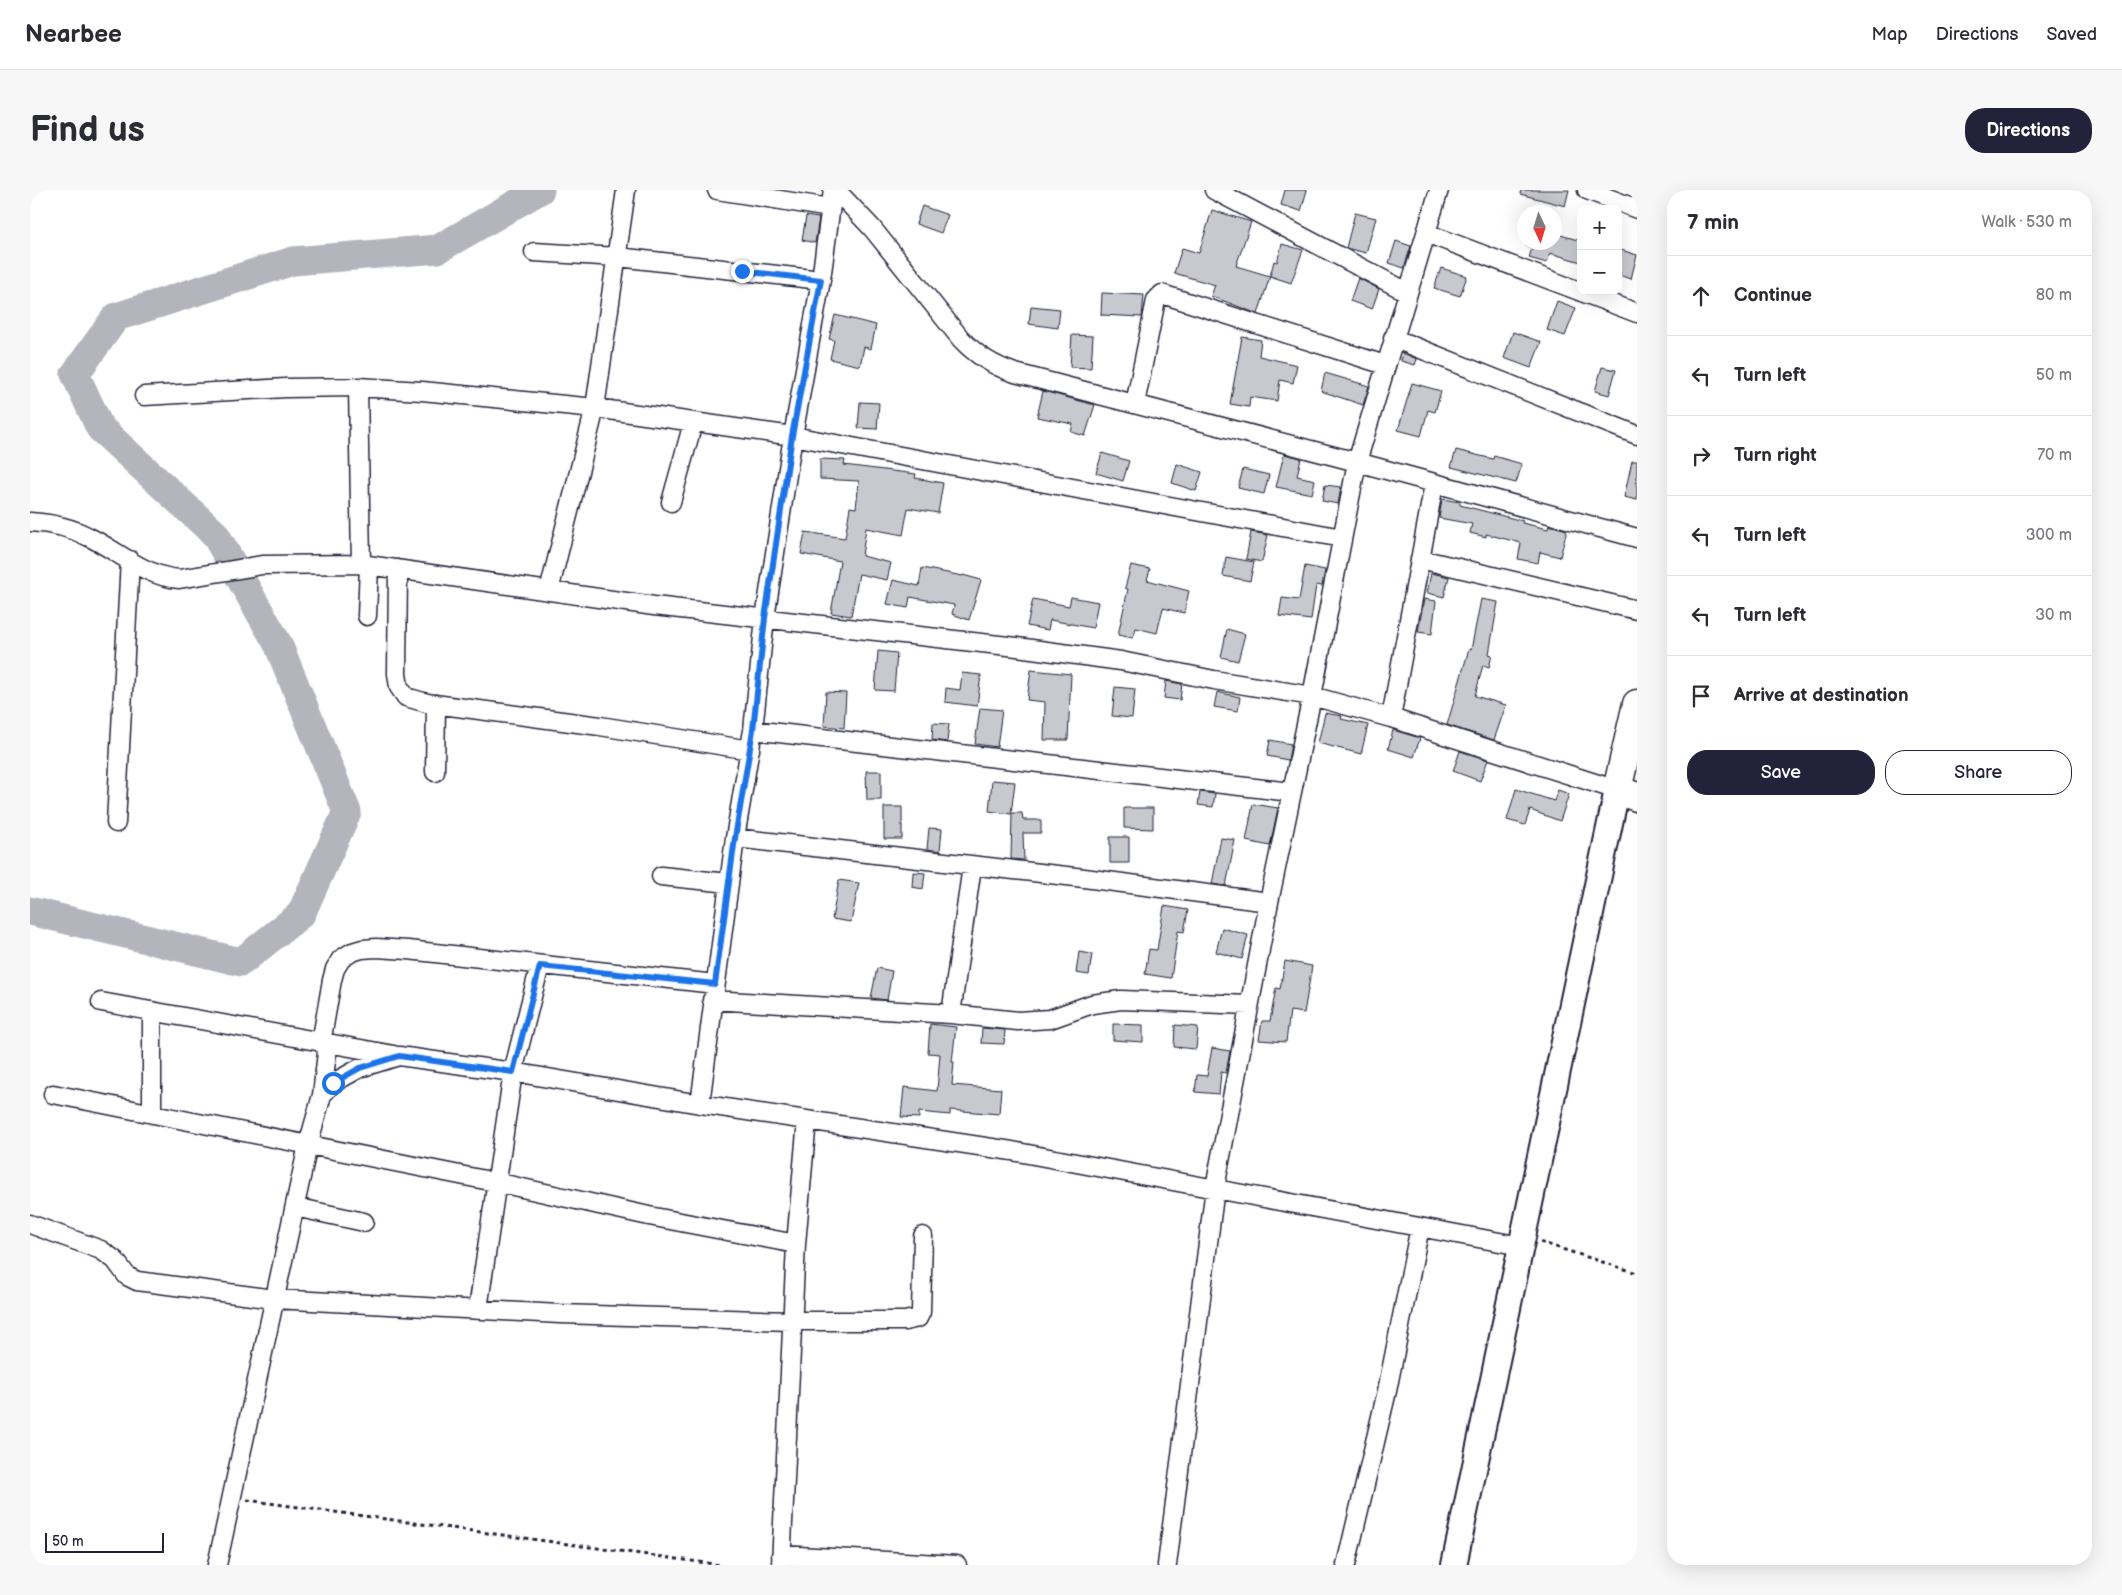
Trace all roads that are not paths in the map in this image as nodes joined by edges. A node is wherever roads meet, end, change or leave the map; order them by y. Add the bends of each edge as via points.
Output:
1 (626, 190) edge
2 (717, 190) edge
3 (835, 190) edge
4 (1214, 190) edge
5 (1439, 190) edge
6 (1587, 190) edge
7 (830, 208) junction
8 (1637, 209) edge
9 (1426, 232) junction
10 (534, 252) dead end
11 (618, 257) junction
12 (821, 280) junction
13 (1407, 292) junction
14 (1637, 313) edge
15 (1393, 338) junction
16 (1385, 365) junction
17 (358, 387) junction
18 (144, 396) dead end
19 (1135, 404) junction
20 (595, 408) junction
21 (693, 423) junction
22 (792, 436) junction
23 (1637, 436) edge
24 (1356, 462) junction
25 (1434, 484) junction
26 (671, 502) dead end
27 (30, 522) edge
28 (1342, 538) junction
29 (1637, 538) edge
30 (1420, 559) junction
31 (130, 560) junction
32 (365, 564) junction
33 (398, 569) junction
34 (548, 591) junction
35 (1637, 610) edge
36 (367, 616) dead end
37 (765, 618) junction
38 (1312, 696) junction
39 (436, 704) junction
40 (1637, 704) edge
41 (1392, 718) junction
42 (753, 730) junction
43 (750, 750) junction
44 (435, 772) dead end
45 (1291, 792) junction
46 (1627, 793) edge
47 (116, 824) dead end
48 (735, 838) junction
49 (972, 866) junction
50 (661, 876) dead end
51 (729, 882) junction
52 (1269, 902) junction
53 (540, 966) junction
54 (714, 992) junction
55 (101, 1002) dead end
56 (1249, 1005) junction
57 (152, 1012) junction
58 (951, 1014) junction
59 (325, 1043) junction
60 (399, 1056) junction
61 (513, 1072) junction
62 (53, 1094) dead end
63 (322, 1095) junction
64 (700, 1104) junction
65 (152, 1114) junction
66 (808, 1120) junction
67 (308, 1146) junction
68 (495, 1182) junction
69 (1215, 1188) junction
70 (295, 1207) junction
71 (364, 1222) dead end
72 (30, 1224) edge
73 (1420, 1227) junction
74 (923, 1236) dead end
75 (1522, 1241) junction
76 (796, 1244) junction
77 (274, 1300) junction
78 (478, 1309) junction
79 (792, 1322) junction
80 (781, 1560) edge
81 (217, 1565) edge
82 (957, 1565) edge
83 (1167, 1565) edge
84 (1346, 1565) edge
85 (1454, 1565) edge

1 - 11 street
2 - 7 street
3 - 7 street
3 - 19 street via 872,228 961,339 985,360 1015,373
4 - 13 street
5 - 9 street
6 - 8 street
7 - 12 street
9 - 13 street
9 - 14 street
10 - 11 street
11 - 12 street
11 - 20 street
12 - 22 street
13 - 15 street
15 - 16 street
15 - 23 street
16 - 19 street via 1162,294 1156,300
16 - 24 street
17 - 18 street
17 - 20 street via 422,390
17 - 32 street
19 - 24 street
20 - 21 street
20 - 34 street
21 - 22 street
21 - 26 street
22 - 28 street
22 - 37 street
24 - 25 street
24 - 28 street
25 - 29 street
25 - 30 street
27 - 31 street via 54,525 88,536
28 - 38 street
30 - 35 street
30 - 41 street
31 - 32 street via 165,578 179,579 262,565
31 - 47 street
32 - 33 street
32 - 36 street
33 - 34 street
33 - 39 street via 399,687 410,699
34 - 37 street
37 - 38 street via 1121,661
37 - 42 street
38 - 41 street
38 - 45 street
39 - 43 street
39 - 44 street
40 - 46 main road
41 - 46 street
42 - 43 street
42 - 45 street
43 - 48 street
45 - 52 street
46 - 75 main road
48 - 49 street
48 - 51 street
49 - 52 street
49 - 58 street
50 - 51 street
51 - 54 street
52 - 56 street
53 - 54 street
53 - 59 street via 408,950 376,948 352,952 335,969
53 - 61 street
54 - 58 street
54 - 64 street
55 - 57 street
56 - 58 street via 1120,1000 1092,1004 1062,1016 1018,1021
56 - 69 street
57 - 59 street
57 - 65 street
59 - 60 street
59 - 63 street
60 - 61 street
60 - 63 street via 349,1073
61 - 64 street
61 - 68 street
62 - 65 street
63 - 67 street
64 - 66 street
65 - 67 street
66 - 69 street via 1012,1151
66 - 76 street
67 - 68 street
67 - 70 street
68 - 76 street
68 - 78 street
69 - 73 street
69 - 83 street
70 - 71 street
70 - 77 street
72 - 77 street via 101,1250 115,1260 127,1276 137,1281
73 - 75 street
73 - 84 street via 1387,1391
74 - 79 street via 922,1312 918,1318 905,1321
75 - 85 main road
76 - 79 street
77 - 78 street
77 - 81 street
78 - 79 street
79 - 80 street
80 - 82 street

